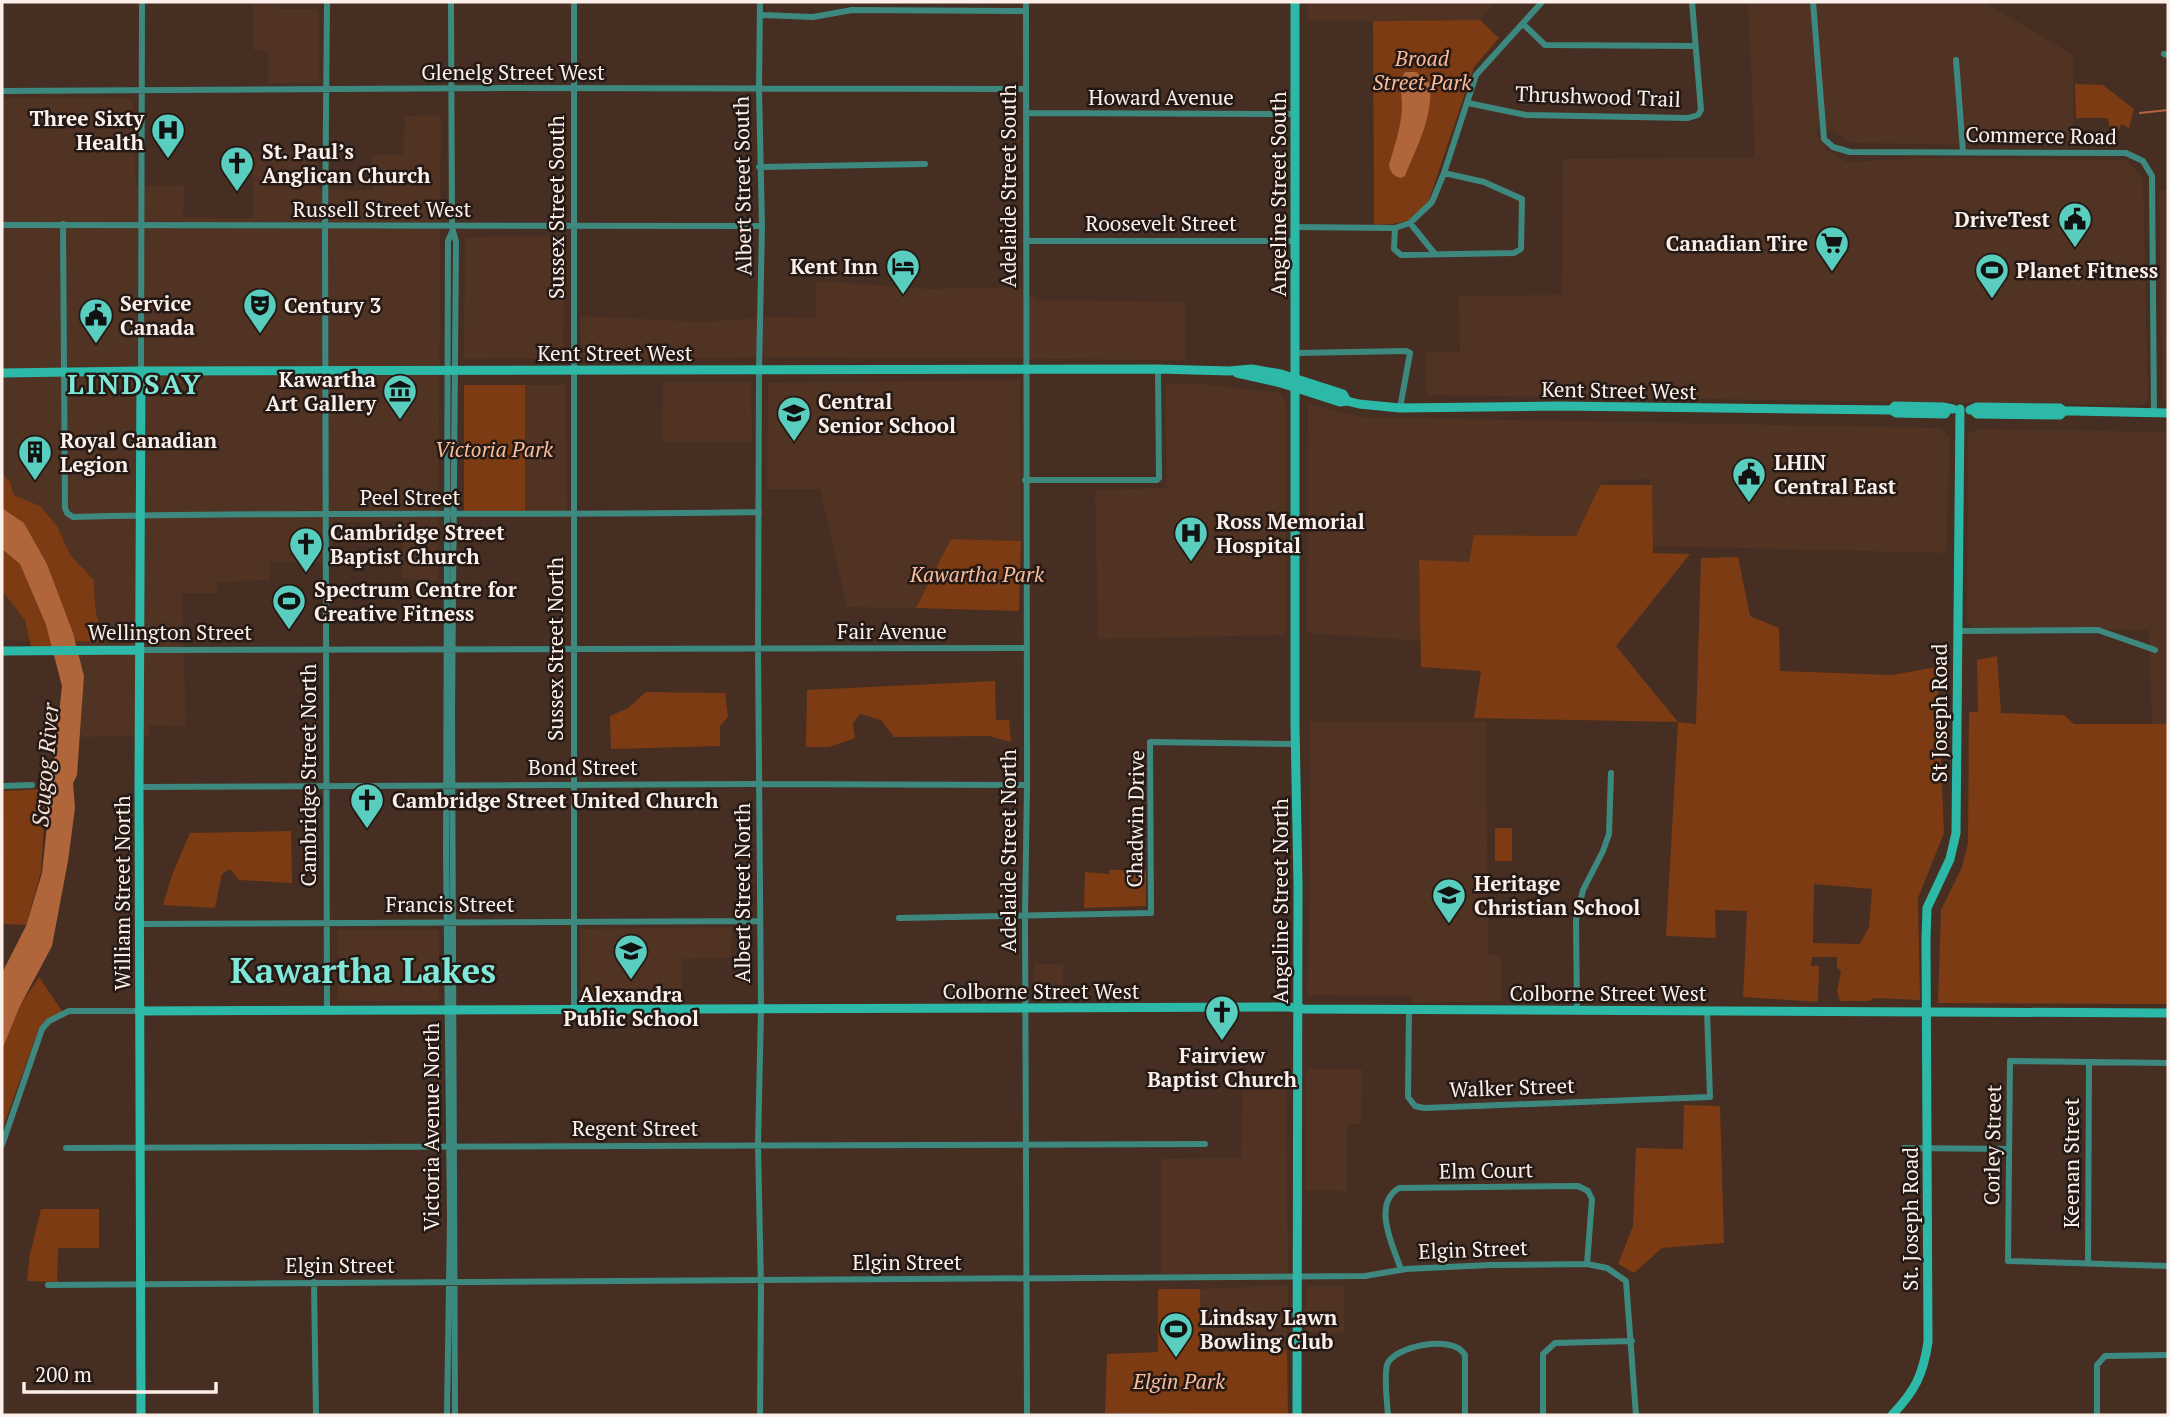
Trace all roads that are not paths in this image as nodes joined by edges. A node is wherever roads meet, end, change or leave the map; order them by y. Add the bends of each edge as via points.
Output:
1 (142, 2) edge
2 (327, 2) edge
3 (451, 2) edge
4 (574, 2) edge
5 (760, 2) edge
6 (1026, 2) edge
7 (1295, 2) edge
8 (1542, 2) edge
9 (1692, 2) edge
10 (1813, 2) edge
11 (1026, 11) junction
12 (760, 15) junction
13 (1523, 23) junction
14 (1694, 46) junction
15 (1956, 60) dead end
16 (327, 89) junction
17 (758, 89) junction
18 (1025, 89) junction
19 (142, 90) junction
20 (451, 90) junction
21 (574, 90) junction
22 (2, 91) edge
23 (1468, 103) junction
24 (1026, 113) junction
25 (1295, 114) junction
26 (1964, 151) junction
27 (925, 164) dead end
28 (759, 167) junction
29 (1444, 173) junction
30 (1410, 223) junction
31 (2, 225) edge
32 (63, 225) junction
33 (141, 225) junction
34 (574, 226) junction
35 (762, 226) junction
36 (325, 227) junction
37 (1296, 227) junction
38 (1395, 228) junction
39 (452, 230) junction
40 (1026, 241) junction
41 (1296, 241) junction
42 (1435, 254) junction
43 (1297, 354) junction
44 (1158, 369) junction
45 (759, 370) junction
46 (1026, 370) junction
47 (142, 371) junction
48 (452, 371) junction
49 (572, 371) junction
50 (65, 372) junction
51 (327, 372) junction
52 (2, 373) edge
53 (1296, 383) junction
54 (1400, 408) junction
55 (1960, 409) junction
56 (2168, 412) edge
57 (2154, 413) junction
58 (1025, 481) junction
59 (759, 512) junction
60 (326, 514) junction
61 (451, 514) junction
62 (140, 515) junction
63 (573, 515) junction
64 (1957, 631) junction
65 (573, 648) junction
66 (1026, 648) junction
67 (325, 649) junction
68 (449, 649) junction
69 (139, 650) junction
70 (758, 650) junction
71 (2155, 650) dead end
72 (2, 651) edge
73 (1296, 744) junction
74 (1611, 773) dead end
75 (759, 784) junction
76 (32, 785) dead end
77 (450, 785) junction
78 (572, 785) junction
79 (1027, 785) junction
80 (2, 786) edge
81 (139, 787) junction
82 (326, 787) junction
83 (1024, 915) junction
84 (899, 918) dead end
85 (450, 921) junction
86 (573, 921) junction
87 (759, 921) junction
88 (326, 923) junction
89 (141, 924) junction
90 (1298, 1008) junction
91 (1025, 1009) junction
92 (1409, 1009) junction
93 (451, 1010) junction
94 (574, 1010) junction
95 (761, 1010) junction
96 (1577, 1010) junction
97 (139, 1011) junction
98 (327, 1011) junction
99 (1707, 1011) junction
100 (1926, 1012) junction
101 (2168, 1013) edge
102 (2089, 1062) junction
103 (2168, 1063) edge
104 (1205, 1144) dead end
105 (2, 1145) edge
106 (758, 1145) junction
107 (1027, 1145) junction
108 (452, 1146) junction
109 (66, 1148) dead end
110 (1904, 1148) dead end
111 (140, 1149) junction
112 (1927, 1149) junction
113 (2009, 1149) junction
114 (1587, 1264) junction
115 (2088, 1264) junction
116 (2168, 1266) edge
117 (1401, 1270) junction
118 (1298, 1277) junction
119 (1027, 1279) junction
120 (760, 1281) junction
121 (314, 1282) junction
122 (452, 1283) junction
123 (141, 1284) junction
124 (48, 1285) dead end
125 (1632, 1341) junction
126 (2168, 1355) edge
127 (141, 1415) edge
128 (316, 1415) edge
129 (447, 1415) edge
130 (455, 1415) edge
131 (760, 1415) edge
132 (1027, 1415) edge
133 (1297, 1415) edge
134 (1388, 1415) edge
135 (1465, 1415) edge
136 (1543, 1415) edge
137 (1636, 1415) edge
138 (1892, 1415) edge
139 (2097, 1415) edge

1 - 19 street
2 - 16 street, Cambridge Street North
3 - 20 street, Victoria Avenue North
4 - 21 street, Sussex Street South
5 - 12 street, Albert Street South
6 - 11 street, Adelaide Street South
7 - 25 main road, Angeline Street South
8 - 13 street
9 - 14 street, Thrushwood Trail
10 - 26 street, Commerce Road via 1824,139 1850,152
11 - 12 street via 852,10 813,17
11 - 18 street, Adelaide Street South
12 - 17 street, Albert Street South
13 - 14 street via 1545,45
13 - 23 street via 1476,75
14 - 23 street, Thrushwood Trail via 1701,110 1688,118 1526,114
15 - 26 street
16 - 19 street, Glenelg Street West
16 - 20 street, Glenelg Street West
16 - 36 street, Cambridge Street North
17 - 18 street, Glenelg Street West
17 - 21 street, Glenelg Street West
17 - 28 street, Albert Street South
18 - 24 street, Adelaide Street South
19 - 22 street, Glenelg Street West
19 - 33 street
20 - 21 street, Glenelg Street West
20 - 39 street, Victoria Avenue North
21 - 34 street, Sussex Street South
23 - 29 street
24 - 25 street, Howard Avenue
24 - 40 street, Adelaide Street South
25 - 37 main road, Angeline Street South
26 - 57 street, Commerce Road via 2126,153 2143,161 2152,176
27 - 28 street
28 - 35 street, Albert Street South
29 - 30 street via 1432,202
29 - 42 street via 1483,182 1522,199 1521,249 1514,253
30 - 38 street
30 - 42 street
31 - 32 street, Russell Street West
32 - 33 street, Russell Street West
32 - 50 street
33 - 36 street, Russell Street West
33 - 47 street
34 - 35 street, Russell Street West
34 - 39 street, Russell Street West
34 - 49 street, Sussex Street South
35 - 45 street, Albert Street South
36 - 39 street, Russell Street West
36 - 51 street, Cambridge Street North
37 - 38 street
37 - 41 main road, Angeline Street South
38 - 42 street via 1396,253
39 - 48 street, Victoria Avenue North via 456,242
40 - 41 street, Roosevelt Street
40 - 46 street, Adelaide Street South
41 - 43 main road, Angeline Street South
43 - 53 main road, Angeline Street South
43 - 54 street via 1410,353
44 - 46 main road, Kent Street West
44 - 53 main road, Kent Street West via 1252,369
44 - 58 street via 1157,481
45 - 46 main road, Kent Street West
45 - 49 main road, Kent Street West
45 - 59 street, Albert Street North
46 - 58 street, Adelaide Street North
47 - 50 main road, Kent Street West
47 - 51 main road, Kent Street West
47 - 62 main road, William Street North
48 - 49 main road, Kent Street West
48 - 51 main road, Kent Street West
48 - 61 street, Victoria Avenue North
49 - 63 street, Sussex Street North
50 - 52 main road, Kent Street West
50 - 62 street, Peel Street via 67,513 73,517
51 - 60 street, Cambridge Street North
53 - 54 main road, Kent Street West via 1343,394 1359,404
53 - 73 main road, Angeline Street North
54 - 55 main road, Kent Street West via 1596,406 1945,414 1948,409
55 - 57 main road, Kent Street West via 1977,414
55 - 64 main road, St Joseph Road
56 - 57 main road, Kent Street West
58 - 66 street, Adelaide Street North
59 - 63 street, Peel Street
59 - 70 street, Albert Street North
60 - 61 street, Peel Street
60 - 62 street, Peel Street
60 - 67 street, Cambridge Street North
61 - 63 street, Peel Street
61 - 68 street, Victoria Avenue North
62 - 69 main road, William Street North
63 - 65 street, Sussex Street North
64 - 71 street via 2098,631
64 - 100 main road, St Joseph Road via 1956,833 1950,859 1927,908
65 - 68 street, Wellington Street
65 - 70 street, Wellington Street
65 - 78 street, Sussex Street North
66 - 70 street, Fair Avenue
66 - 79 street, Adelaide Street North
67 - 68 street, Wellington Street
67 - 69 street, Wellington Street
67 - 82 street, Cambridge Street North
68 - 77 street, Victoria Avenue North
69 - 72 main road, Wellington Street
69 - 81 main road, William Street North
70 - 75 street, Albert Street North
73 - 83 street, Chadwin Drive via 1150,742 1151,913
73 - 90 main road, Angeline Street North
74 - 96 street via 1609,834 1583,890 1576,920
75 - 78 street, Bond Street
75 - 79 street, Bond Street
75 - 87 street, Albert Street North
76 - 80 street
77 - 78 street, Bond Street
77 - 82 street, Bond Street
77 - 85 street, Victoria Avenue North
78 - 86 street, Sussex Street North
79 - 83 street, Adelaide Street North
81 - 82 street, Bond Street
81 - 89 main road, William Street North
82 - 88 street, Cambridge Street North
83 - 84 street
83 - 91 street, Adelaide Street North
85 - 86 street, Francis Street
85 - 88 street, Francis Street
85 - 93 street, Victoria Avenue North
86 - 87 street, Francis Street
86 - 94 street, Sussex Street North
87 - 95 street, Albert Street North
88 - 89 street, Francis Street
88 - 98 street, Cambridge Street North
89 - 97 main road, William Street North
90 - 91 main road, Colborne Street West
90 - 92 main road, Colborne Street West
90 - 118 main road, Angeline Street North
91 - 95 main road, Colborne Street West
91 - 107 street, Adelaide Street North
92 - 96 main road, Colborne Street West
92 - 99 street, Walker Street via 1408,1097 1424,1108 1710,1097
93 - 94 main road, Colborne Street West
93 - 98 main road, Colborne Street West
93 - 108 street, Victoria Avenue North
94 - 95 main road, Colborne Street West
95 - 106 street, Albert Street North
96 - 99 main road, Colborne Street West
97 - 98 main road, Colborne Street West
97 - 105 street, Colborne Street West via 69,1011 49,1021 42,1029
97 - 111 main road, William Street North
99 - 100 main road, Colborne Street West
100 - 101 main road, Colborne Street West
100 - 112 main road, St. Joseph Road
102 - 103 street, Corley Street
102 - 113 street, Corley Street via 2010,1061
102 - 115 street, Keenan Street
104 - 107 street, Regent Street
106 - 107 street, Regent Street
106 - 108 street, Regent Street
106 - 120 street, Albert Street North
107 - 119 street, Adelaide Street North
108 - 111 street, Regent Street
108 - 122 street, Victoria Avenue North
109 - 111 street, Regent Street
110 - 112 street
111 - 123 main road, William Street North
112 - 113 street
112 - 138 main road, St. Joseph Road via 1928,1342 1920,1380
113 - 115 street, Corley Street via 2008,1261
114 - 117 street, Elgin Street
114 - 117 street, Elm Court via 1592,1199 1577,1186 1399,1188 1392,1192 1385,1211
114 - 125 street, Elgin Street via 1607,1268 1626,1281
115 - 116 street
117 - 118 street, Elgin Street via 1378,1276
118 - 119 street, Elgin Street
118 - 133 main road, Angeline Street North
119 - 120 street, Elgin Street
119 - 132 street, Adelaide Street North
120 - 122 street, Elgin Street
120 - 131 street, Albert Street North
121 - 122 street, Elgin Street
121 - 123 street, Elgin Street
121 - 128 street
122 - 129 street, Victoria Avenue North
122 - 130 street, Victoria Avenue North
123 - 124 street, Elgin Street
123 - 127 main road, William Street North
125 - 136 street via 1548,1347 1543,1354
125 - 137 street, Elgin Street
126 - 139 street via 2105,1356 2099,1360
134 - 135 street via 1390,1360 1409,1349 1443,1342 1458,1346 1465,1355

